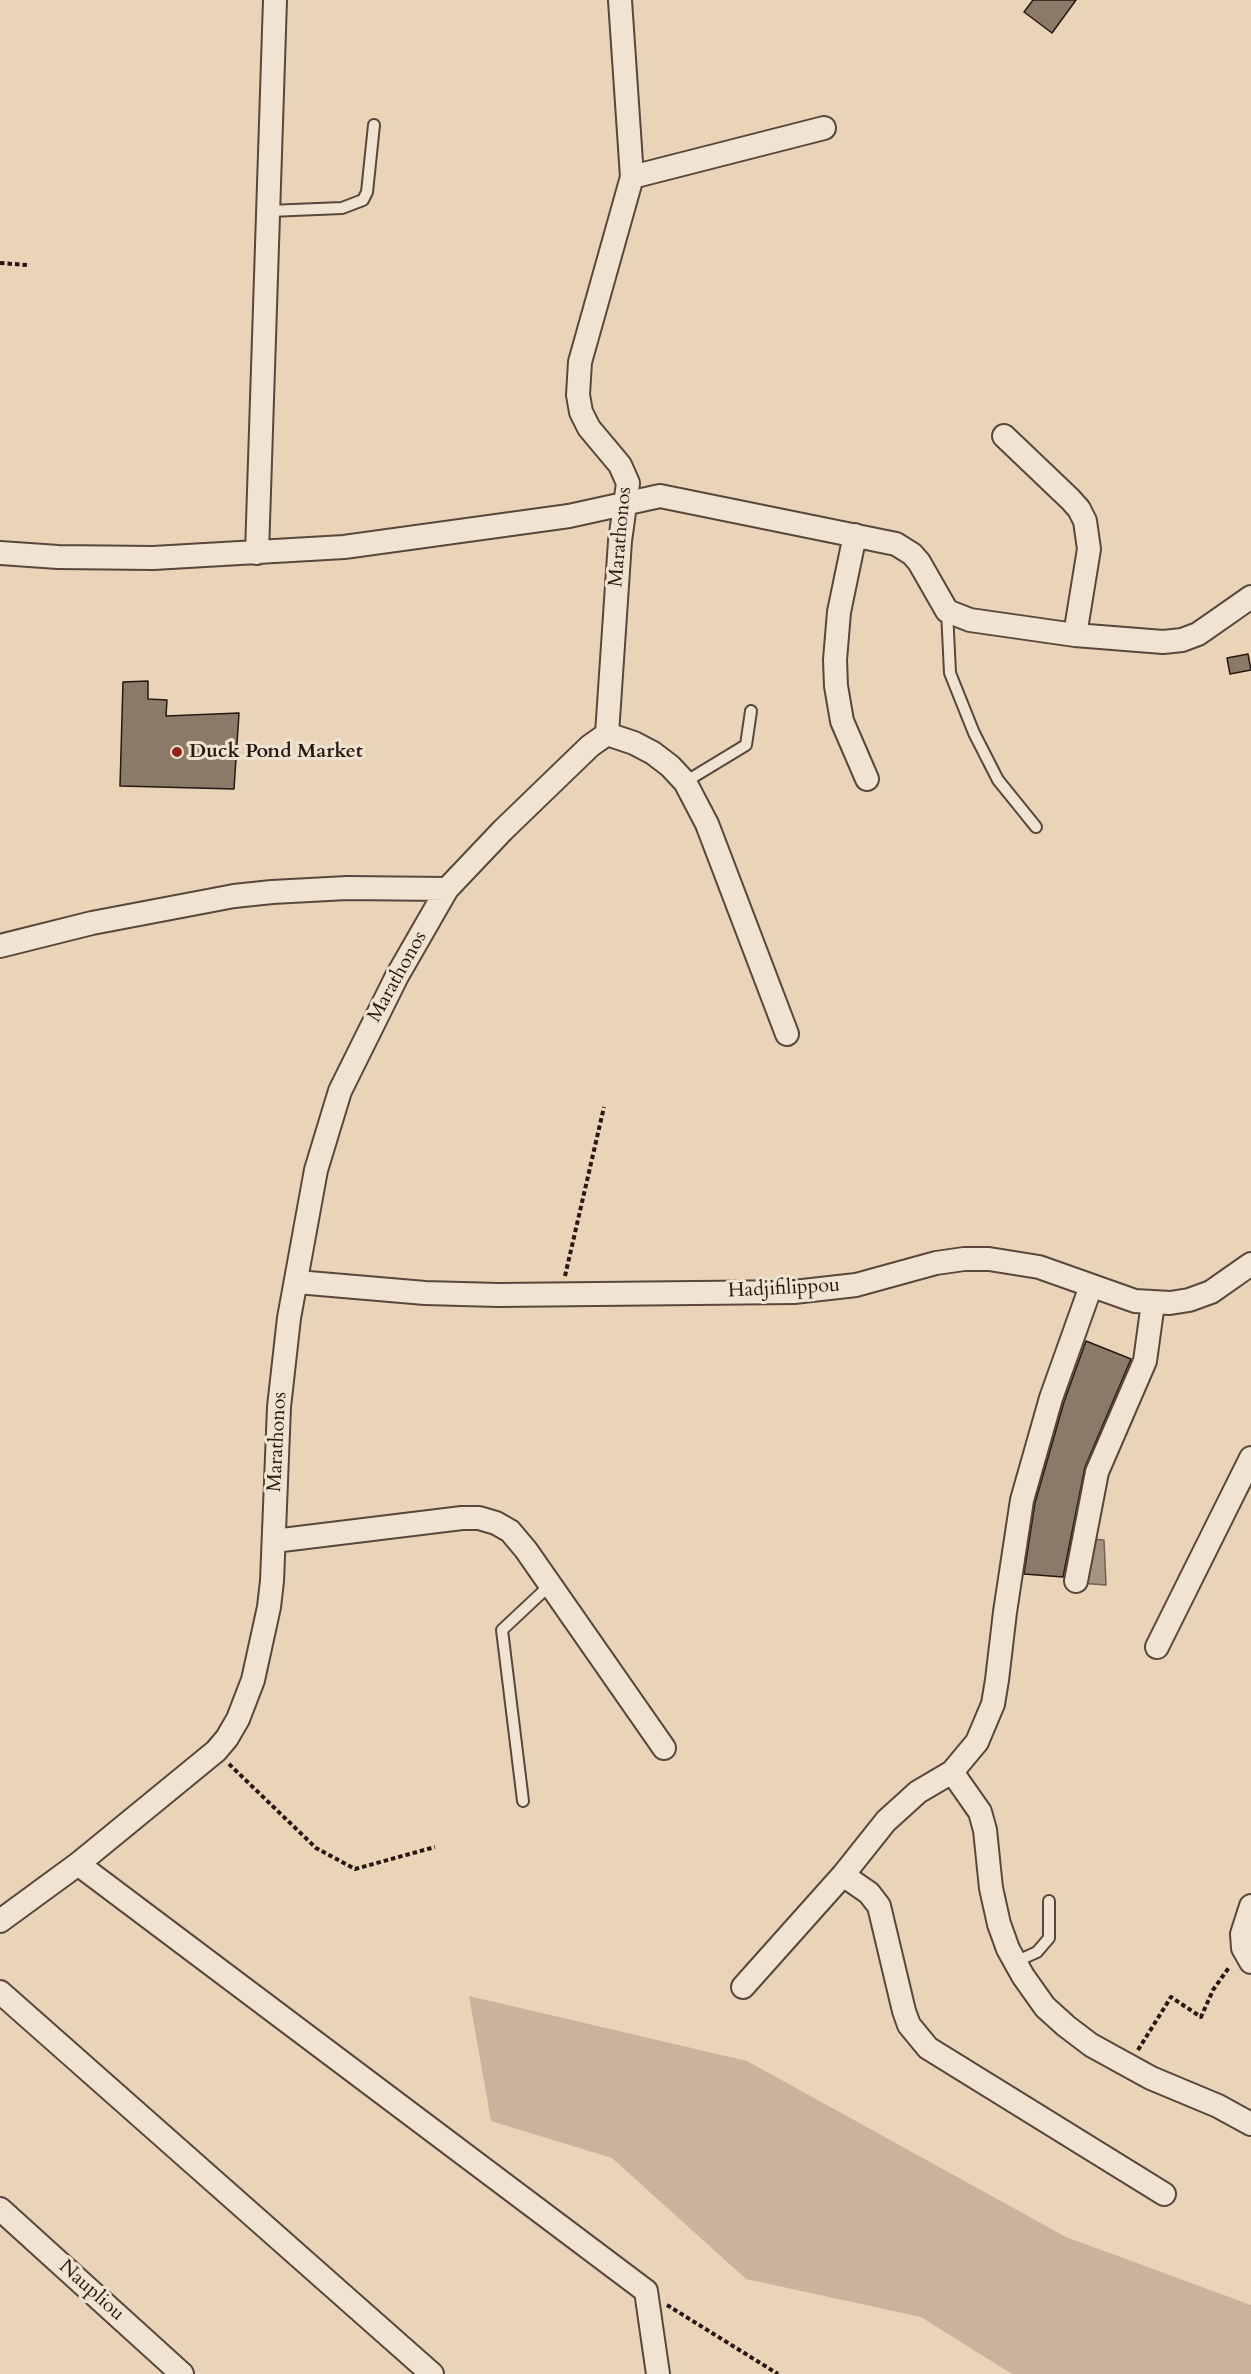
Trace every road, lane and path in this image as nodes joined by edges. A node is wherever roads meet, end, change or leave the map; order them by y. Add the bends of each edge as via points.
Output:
1 (275, 0) edge
2 (620, 0) edge
3 (374, 125) dead end
4 (824, 128) dead end
5 (632, 177) junction
6 (269, 211) junction
7 (0, 263) edge
8 (27, 265) dead end
9 (1004, 436) dead end
10 (625, 505) junction
11 (855, 535) junction
12 (0, 553) edge
13 (257, 553) junction
14 (1251, 597) edge
15 (947, 611) junction
16 (1075, 635) junction
17 (751, 711) dead end
18 (607, 734) junction
19 (867, 779) dead end
20 (686, 782) junction
21 (1036, 827) dead end
22 (447, 889) junction
23 (0, 946) edge
24 (787, 1034) dead end
25 (604, 1107) dead end
26 (1251, 1264) edge
27 (297, 1282) junction
28 (1091, 1286) junction
29 (560, 1294) junction
30 (1153, 1303) junction
31 (1251, 1458) edge
32 (274, 1541) junction
33 (1076, 1581) dead end
34 (550, 1585) junction
35 (1157, 1647) dead end
36 (664, 1748) dead end
37 (216, 1751) junction
38 (952, 1772) junction
39 (523, 1801) dead end
40 (435, 1847) dead end
41 (78, 1864) junction
42 (843, 1875) junction
43 (1049, 1901) dead end
44 (1251, 1906) edge
45 (0, 1922) edge
46 (1247, 1955) edge
47 (1016, 1962) junction
48 (743, 1987) dead end
49 (0, 1992) edge
50 (1128, 2066) junction
51 (1251, 2124) edge
52 (1164, 2194) dead end
53 (0, 2209) edge
54 (646, 2292) junction
55 (182, 2374) edge
56 (432, 2374) edge
57 (658, 2374) edge
58 (777, 2374) edge

1 - 6 street
2 - 5 street, Marathonos
3 - 6 lane via 363,200 342,208
4 - 5 street
5 - 10 street, Marathonos via 580,362 578,387 581,412 589,428 626,476
6 - 13 street
7 - 8 path
9 - 16 street via 1075,504 1085,521 1089,549
10 - 11 street via 660,496
10 - 13 street via 344,547
10 - 18 street, Marathonos
11 - 15 street via 896,544 912,554
11 - 19 street via 839,612 836,678 842,721
12 - 13 street via 153,558
14 - 16 street via 1198,634 1182,640
15 - 16 street via 970,620
15 - 21 lane via 950,673 974,733 998,780
17 - 20 lane via 746,745
18 - 20 street via 653,753
18 - 22 street, Marathonos via 502,830
20 - 24 street via 707,824
22 - 23 street via 272,891 92,922
22 - 27 street, Marathonos via 397,976 340,1091 316,1170
25 - 29 path
26 - 30 street, Hadjifilippou via 1211,1292 1189,1300
27 - 29 street, Hadjifilippou via 424,1293
27 - 32 street, Marathonos via 282,1366
28 - 29 street, Hadjifilippou via 1039,1267 964,1259 825,1290
28 - 30 street, Hadjifilippou
28 - 38 street via 1051,1398 1022,1500 993,1704 977,1742
30 - 33 street via 1145,1361 1096,1472
31 - 35 street
32 - 34 street via 479,1518 510,1531
32 - 37 street, Marathonos via 269,1607 253,1680 238,1719
34 - 36 street
34 - 39 lane via 501,1630
37 - 40 path via 316,1848 355,1869
37 - 41 street, Marathonos
38 - 42 street via 902,1805
38 - 47 street via 980,1812 999,1924
41 - 45 street, Marathonos
41 - 54 street
42 - 48 street
42 - 52 street via 869,1893 879,1906 904,2011 909,2025 928,2048
43 - 47 lane via 1048,1938 1037,1952
44 - 46 street via 1242,1934
46 - 50 path via 1213,1990 1201,2017 1171,1997
47 - 50 street via 1045,2007 1065,2026
49 - 56 street
50 - 51 street
53 - 55 street, Naupliou
54 - 57 street
54 - 58 path

